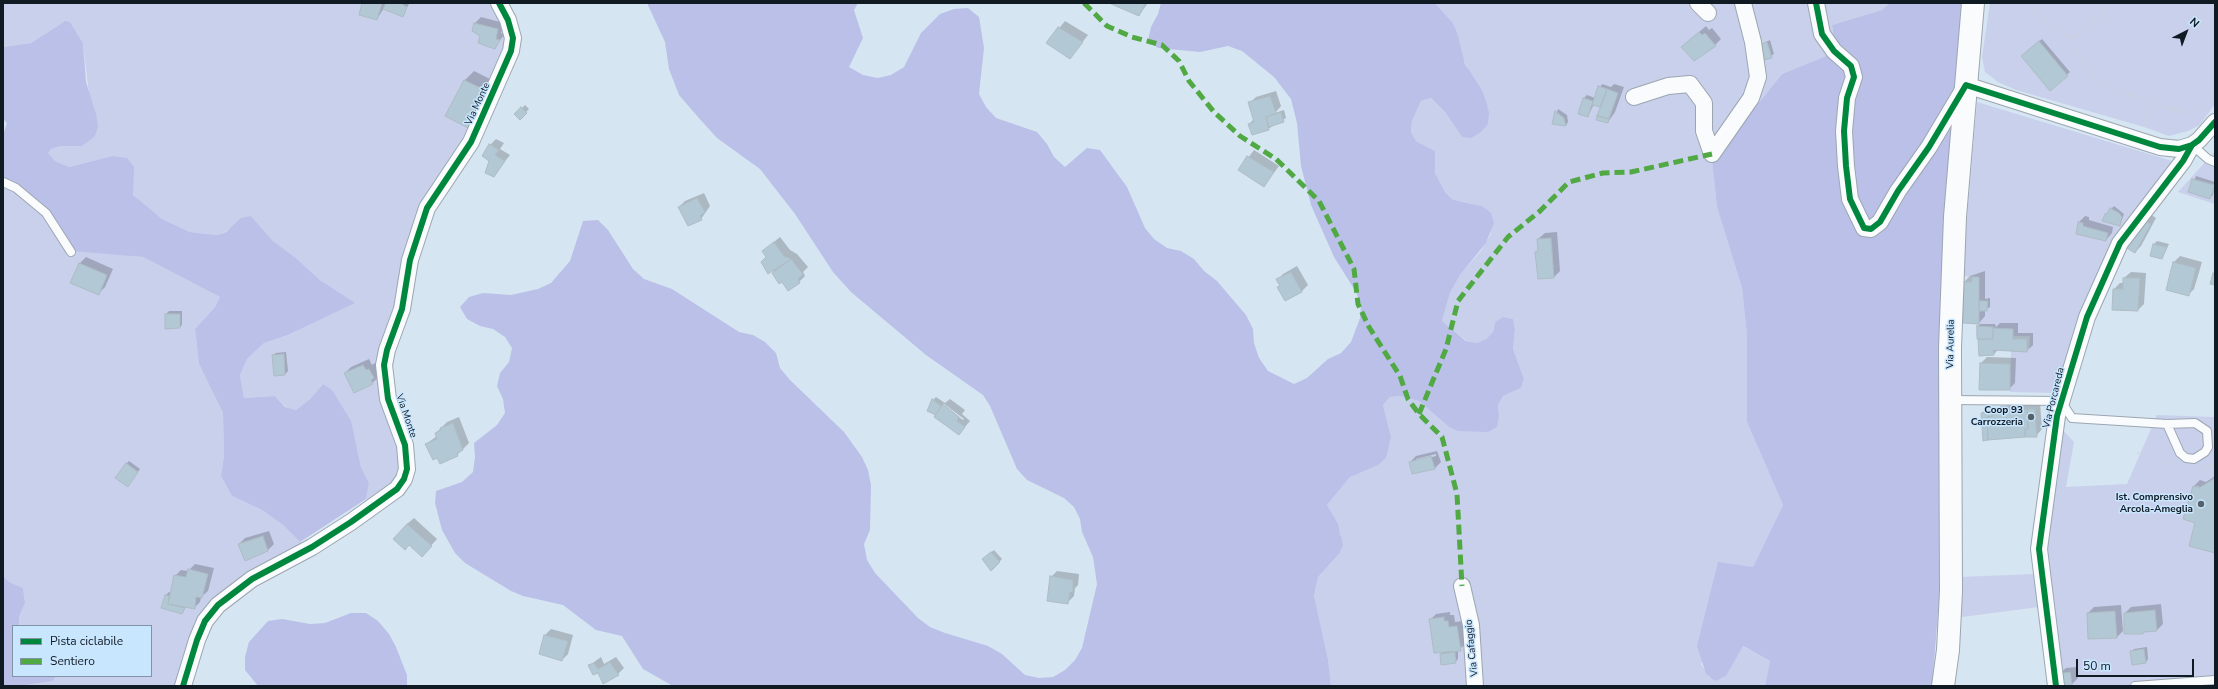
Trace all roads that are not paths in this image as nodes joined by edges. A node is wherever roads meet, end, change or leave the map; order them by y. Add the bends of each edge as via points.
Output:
1 (499, 3) edge
2 (1743, 3) edge
3 (1816, 3) edge
4 (1973, 3) edge
5 (1966, 85) junction
6 (1634, 97) dead end
7 (2215, 122) edge
8 (2192, 145) junction
9 (2215, 162) edge
10 (3, 182) edge
11 (71, 252) dead end
12 (1950, 400) junction
13 (2062, 401) junction
14 (2167, 424) junction
15 (1462, 586) dead end
16 (2215, 680) edge
17 (183, 686) edge
18 (1475, 686) edge
19 (1943, 686) edge
20 (2056, 686) edge
21 (2135, 686) edge

1 - 17 street, Via Monte via 508,20 513,38 511,51 471,142 427,208 410,260 402,309 384,365 388,400 405,445 404,479 397,490 351,522 312,548 252,579 218,606 205,621
2 - 6 street via 1753,42 1758,77 1751,98 1712,154 1704,130 1704,103 1690,84 1668,86
3 - 5 street via 1822,34 1834,51 1851,66 1854,77 1846,105 1846,166 1850,199 1864,228 1871,229 1880,222
4 - 5 main road, Via Aurelia
5 - 8 street via 2160,147 2179,148
5 - 12 main road, Via Aurelia via 1955,217
7 - 8 street, Via Porcareda
8 - 9 lane via 2208,160
8 - 13 street, Via Porcareda via 2183,161 2120,243 2087,317
10 - 11 lane via 16,188 46,213
12 - 13 lane
12 - 19 main road, Via Aurelia via 1951,591
13 - 14 lane via 2072,418
13 - 20 street, Via Porcareda via 2057,416 2039,549
14 - 14 lane via 2180,453 2186,458 2194,459 2205,452 2209,443 2208,432 2195,423
15 - 18 street, Via Cafaggio via 1471,625
16 - 21 lane

